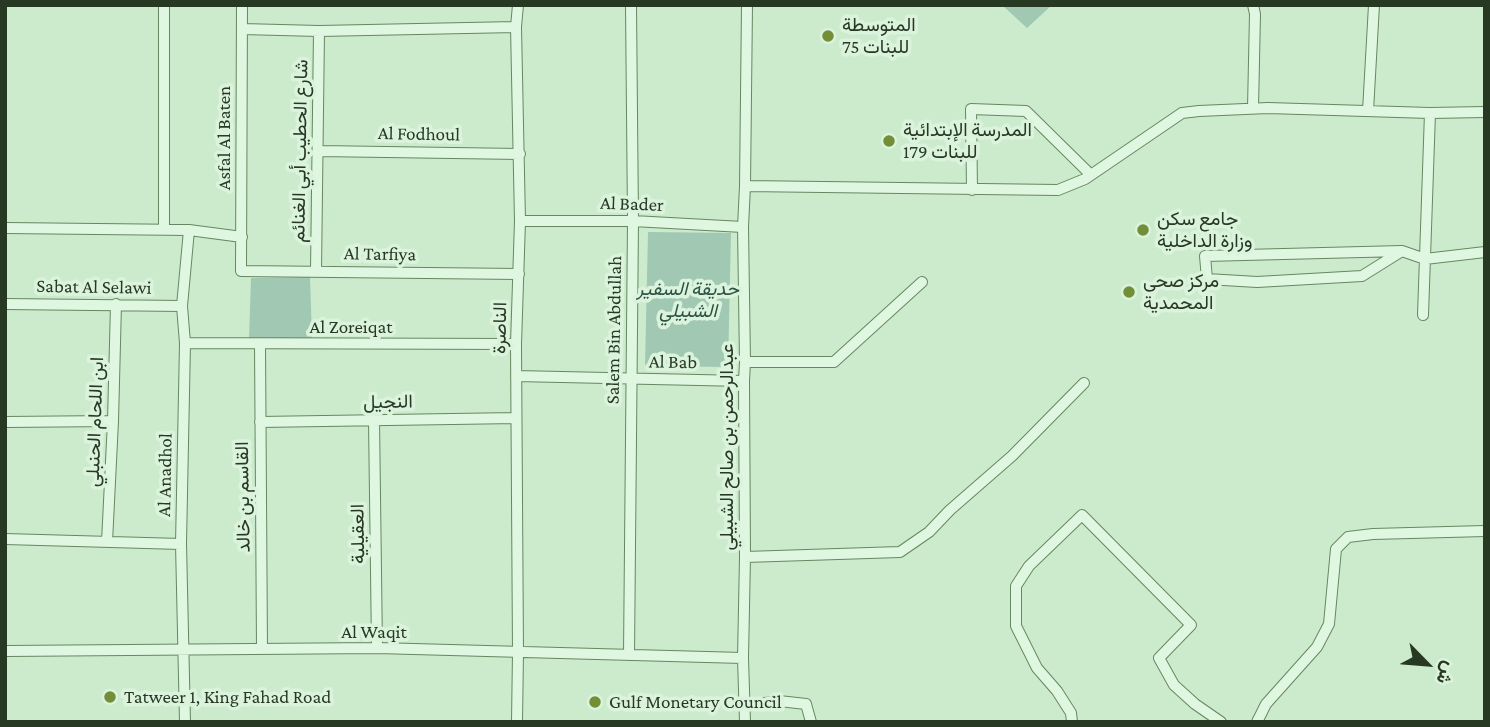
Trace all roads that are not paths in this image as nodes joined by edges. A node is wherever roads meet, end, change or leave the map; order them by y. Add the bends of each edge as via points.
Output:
1 (164, 5) edge
2 (242, 5) edge
3 (518, 5) edge
4 (631, 5) edge
5 (747, 5) edge
6 (1253, 5) edge
7 (1374, 5) edge
8 (516, 27) junction
9 (242, 29) junction
10 (319, 31) junction
11 (1253, 108) junction
12 (1368, 111) junction
13 (1485, 111) edge
14 (1430, 113) junction
15 (319, 151) junction
16 (520, 154) junction
17 (1091, 175) junction
18 (745, 186) junction
19 (972, 190) junction
20 (520, 221) junction
21 (633, 221) junction
22 (743, 227) junction
23 (5, 228) edge
24 (164, 229) junction
25 (189, 230) junction
26 (242, 237) junction
27 (1402, 251) junction
28 (1485, 252) edge
29 (1425, 259) junction
30 (241, 271) joint
31 (316, 271) junction
32 (519, 274) junction
33 (922, 282) dead end
34 (5, 304) edge
35 (116, 304) junction
36 (182, 306) junction
37 (1423, 315) dead end
38 (185, 343) junction
39 (260, 344) junction
40 (516, 344) junction
41 (746, 362) junction
42 (516, 376) junction
43 (631, 378) junction
44 (744, 381) junction
45 (1084, 383) dead end
46 (516, 418) junction
47 (374, 420) junction
48 (113, 421) junction
49 (5, 422) edge
50 (260, 422) junction
51 (1485, 531) edge
52 (5, 539) edge
53 (107, 542) junction
54 (181, 544) junction
55 (745, 557) junction
56 (377, 648) junction
57 (262, 649) junction
58 (5, 651) edge
59 (183, 651) junction
60 (519, 652) junction
61 (629, 655) junction
62 (743, 658) junction
63 (745, 706) junction
64 (185, 722) edge
65 (517, 722) edge
66 (745, 722) edge
67 (811, 722) edge
68 (1072, 722) edge
69 (1221, 722) edge
70 (1257, 722) edge

1 - 24 street
2 - 9 street, Asfal Al Baten
3 - 8 street, الناصرة
4 - 21 street, Salem Bin Abdullah
5 - 18 street, عبدالرحمن بن صالح الشبيلي
6 - 11 street
7 - 12 street
8 - 10 street
8 - 16 street, الناصرة
9 - 10 street
9 - 26 street, Asfal Al Baten
10 - 15 street, شارع الحطيب أبي الغنائم
11 - 12 street
11 - 17 street via 1182,113
12 - 14 street
13 - 14 street
14 - 29 street
15 - 16 street, Al Fodhoul
15 - 31 street, شارع الحطيب أبي الغنائم
16 - 20 street, الناصرة
17 - 19 street via 1058,190
17 - 19 street via 1026,111 971,109
18 - 19 street
18 - 22 street, عبدالرحمن بن صالح الشبيلي
20 - 21 street, Al Bader
20 - 32 street, الناصرة
21 - 22 street, Al Bader
21 - 43 street, Salem Bin Abdullah
22 - 41 street, عبدالرحمن بن صالح الشبيلي
23 - 24 street
24 - 25 street
25 - 26 street
25 - 36 street, Al Anadhol
26 - 30 street, Asfal Al Baten
27 - 27 street via 1362,276 1257,282 1207,279 1205,256
27 - 29 street
28 - 29 street
29 - 37 street
30 - 31 street, Al Tarfiya
31 - 32 street, Al Tarfiya
32 - 40 street, الناصرة
33 - 41 street via 834,362
34 - 35 street, Sabat Al Selawi
35 - 36 street, Sabat Al Selawi
35 - 48 street, ابن اللحام الحنبلي
36 - 38 street, Al Anadhol
38 - 39 street, Al Zoreiqat
38 - 54 street, Al Anadhol
39 - 40 street, Al Zoreiqat
39 - 50 street, القاسم بن خالد
40 - 42 street, الناصرة
41 - 44 street, عبدالرحمن بن صالح الشبيلي
42 - 43 street, Al Bab
42 - 46 street, الناصرة
43 - 44 street, Al Bab
43 - 61 street, Salem Bin Abdullah
44 - 55 street, عبدالرحمن بن صالح الشبيلي
45 - 55 street via 1012,456 929,532 900,552
46 - 47 street, النجيل
46 - 60 street, الناصرة
47 - 50 street, النجيل
47 - 56 street, العقيلية
48 - 49 street
48 - 53 street, ابن اللحام الحنبلي
50 - 57 street, القاسم بن خالد
51 - 70 street via 1348,537 1336,549 1329,624
52 - 53 street
53 - 54 street
54 - 59 street, Al Anadhol
55 - 62 street, عبدالرحمن بن صالح الشبيلي
56 - 57 street, Al Waqit
56 - 60 street, Al Waqit
57 - 59 street, Al Waqit
58 - 59 street, Al Waqit
59 - 64 street, Al Anadhol
60 - 61 street, Al Waqit
60 - 65 street, الناصرة
61 - 62 street, Al Waqit
62 - 63 street, عبدالرحمن بن صالح الشبيلي
63 - 66 street, عبدالرحمن بن صالح الشبيلي
63 - 67 street via 779,701 806,704
68 - 69 street via 1071,713 1037,668 1016,626 1016,586 1029,566 1082,515 1191,625 1159,658 1174,685

